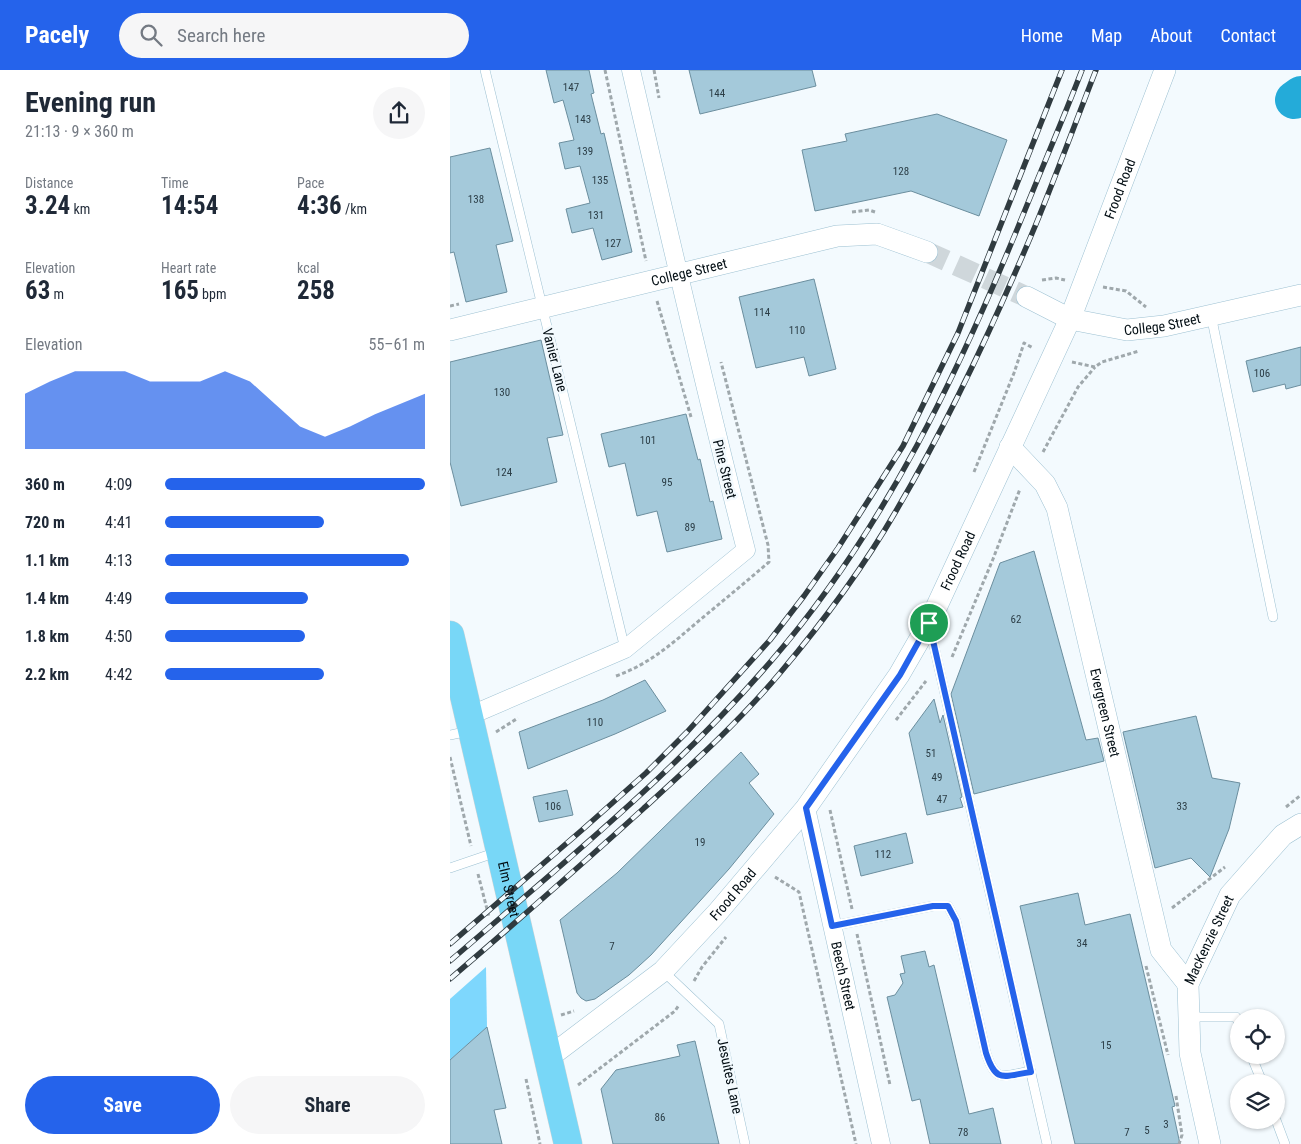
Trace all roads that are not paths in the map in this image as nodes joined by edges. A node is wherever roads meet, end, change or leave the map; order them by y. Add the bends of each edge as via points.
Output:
1 (485, 70) edge
2 (631, 70) edge
3 (1165, 70) edge
4 (927, 252) tunnel mouth
5 (678, 274) junction
6 (1301, 295) edge
7 (1027, 297) tunnel mouth
8 (542, 308) junction
9 (1211, 315) junction
10 (1070, 319) junction
11 (450, 330) edge
12 (1010, 447) junction
13 (1273, 618) dead end
14 (929, 623) junction
15 (451, 644) edge
16 (625, 649) junction
17 (472, 728) edge
18 (806, 808) junction
19 (1301, 824) edge
20 (500, 851) junction
21 (450, 868) edge
22 (832, 926) junction
23 (663, 971) junction
24 (1188, 984) junction
25 (1189, 1017) junction
26 (1230, 1017) edge
27 (548, 1058) junction
28 (1031, 1072) junction
29 (1280, 1129) edge
30 (568, 1144) edge
31 (744, 1144) edge
32 (880, 1144) edge
33 (1048, 1144) edge
34 (1210, 1144) edge
35 (1286, 1144) edge

1 - 8 lane, Vanier Lane
2 - 5 street, Pine Street
3 - 10 street, Frood Road
4 - 5 street, College Street via 877,234 837,236
5 - 8 street, College Street
5 - 16 street, Pine Street via 746,550
6 - 9 street, College Street
7 - 10 street, College Street
8 - 11 street, College Street
8 - 16 lane, Vanier Lane
9 - 10 street, College Street via 1164,326 1127,330
9 - 13 lane
10 - 12 street, Frood Road
12 - 14 street, Frood Road
12 - 24 street, Evergreen Street via 1045,484 1057,508 1161,950
14 - 18 street, Frood Road via 900,675
14 - 28 lane
15 - 17 main road, Elm Street
16 - 17 street, Pine Street
17 - 20 main road, Elm Street
18 - 22 street, Beech Street
18 - 23 street, Frood Road via 717,914
19 - 24 street, MacKenzie Street via 1283,835 1230,895
20 - 21 lane
20 - 27 main road, Elm Street
22 - 28 lane via 933,906 948,906 956,921 990,1068 1001,1077
22 - 32 street, Beech Street
23 - 27 street, Frood Road
23 - 31 lane, Jesuites Lane via 719,1024
24 - 25 street, MacKenzie Street
25 - 26 lane
25 - 34 street, MacKenzie Street via 1190,1053
27 - 30 main road, Elm Street
28 - 33 lane
29 - 35 lane

